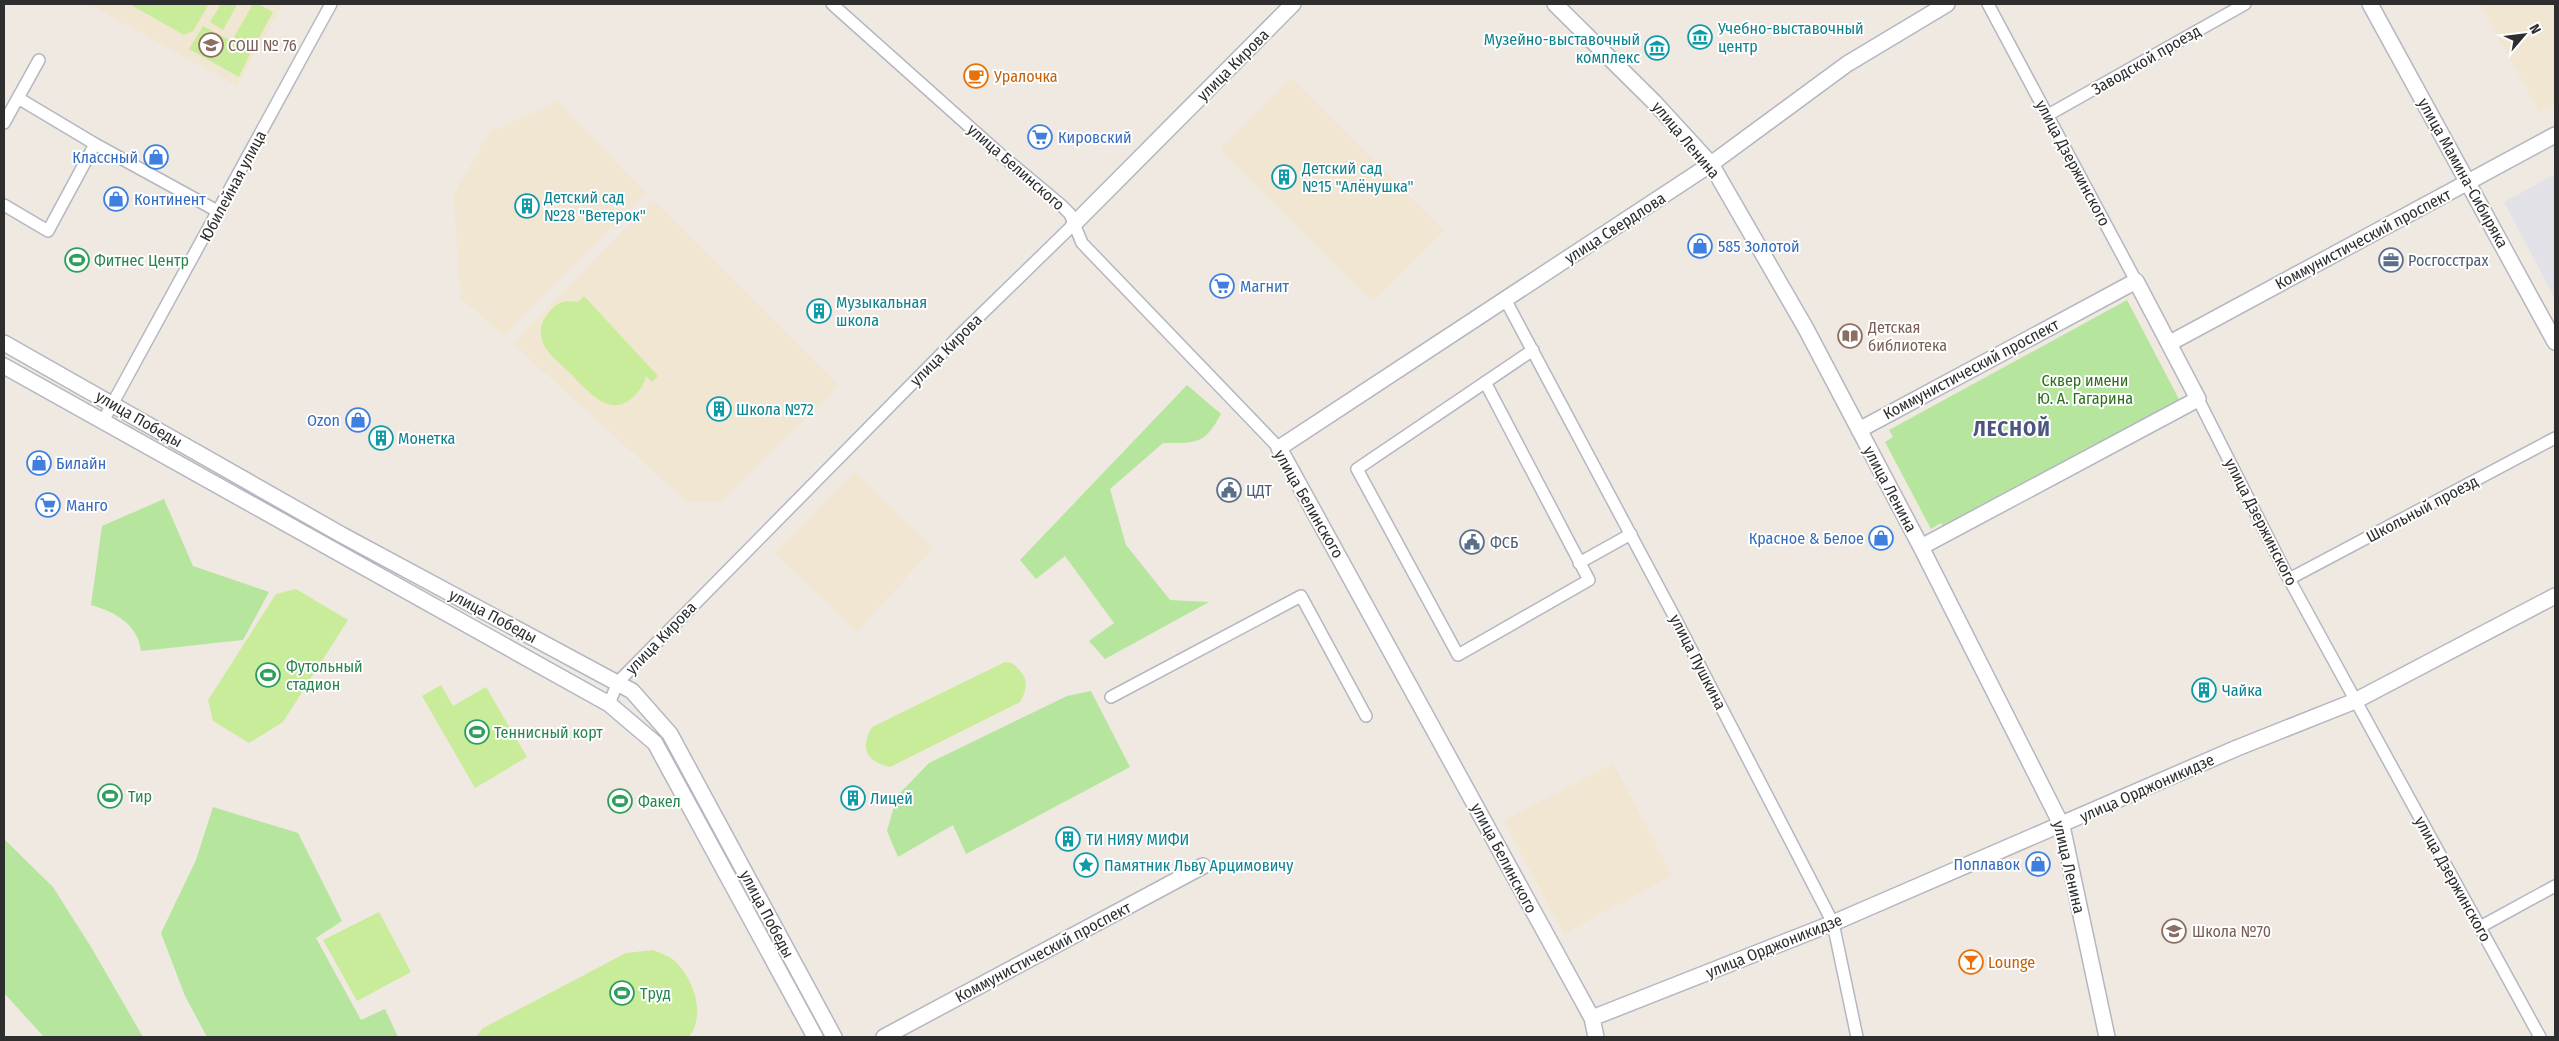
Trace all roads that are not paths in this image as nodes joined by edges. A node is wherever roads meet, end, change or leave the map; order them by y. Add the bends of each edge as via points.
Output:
1 (331, 4) edge
2 (832, 4) edge
3 (1293, 4) edge
4 (1555, 4) edge
5 (1564, 4) edge
6 (1947, 4) edge
7 (1988, 4) edge
8 (2245, 4) edge
9 (2370, 4) edge
10 (39, 60) dead end
11 (18, 98) junction
12 (2048, 115) junction
13 (4, 123) edge
14 (2555, 135) edge
15 (96, 144) junction
16 (1713, 163) junction
17 (2468, 182) junction
18 (4, 205) edge
19 (219, 212) junction
20 (1074, 224) junction
21 (2136, 281) junction
22 (1506, 299) junction
23 (2555, 342) edge
24 (4, 343) edge
25 (2170, 343) junction
26 (1532, 350) junction
27 (4, 366) edge
28 (1484, 382) junction
29 (2198, 399) junction
30 (113, 405) junction
31 (104, 421) junction
32 (1862, 428) junction
33 (2555, 438) edge
34 (1279, 448) junction
35 (1631, 534) junction
36 (1924, 546) junction
37 (1579, 563) junction
38 (2289, 579) junction
39 (2555, 596) edge
40 (618, 682) junction
41 (1111, 697) dead end
42 (2355, 701) junction
43 (608, 704) junction
44 (1366, 716) dead end
45 (2066, 824) junction
46 (1203, 866) dead end
47 (2555, 886) edge
48 (1833, 923) junction
49 (2480, 927) junction
50 (2098, 974) junction
51 (1592, 1018) junction
52 (815, 1037) edge
53 (834, 1037) edge
54 (884, 1037) edge
55 (1596, 1037) edge
56 (1856, 1037) edge
57 (2107, 1037) edge
58 (2116, 1037) edge
59 (2540, 1037) edge

1 - 19 street, Юбилейная улица
2 - 20 street, улица Белинского via 1061,205
3 - 20 street, улица Кирова
4 - 16 street, улица Ленина
5 - 16 street via 1657,95
6 - 16 street, улица Свердлова via 1847,64
7 - 12 street, улица Дзержинского
8 - 12 street, Заводской проезд
9 - 17 street, улица Мамина-Сибиряка
10 - 11 street
11 - 13 street
11 - 15 street
12 - 21 street, улица Дзержинского
14 - 17 street, Коммунистический проспект
15 - 18 street via 48,231
15 - 19 street
16 - 22 street, улица Свердлова
16 - 32 street, улица Ленина via 1808,326
17 - 23 street, улица Мамина-Сибиряка
17 - 25 street, Коммунистический проспект
19 - 30 street, Юбилейная улица
20 - 34 street, улица Белинского via 1082,243
20 - 40 street, улица Кирова
21 - 25 street, улица Дзержинского
21 - 32 street, Коммунистический проспект
22 - 26 street, улица Пушкина
22 - 34 street, улица Свердлова
24 - 30 street, улица Победы
25 - 29 street, улица Дзержинского
26 - 28 street
26 - 35 street, улица Пушкина
27 - 31 street, улица Победы
28 - 37 street
28 - 37 street via 1357,469 1458,655 1588,580
29 - 36 street
29 - 38 street, улица Дзержинского
30 - 31 street, Юбилейная улица
30 - 40 street, улица Победы via 342,535
31 - 43 street, улица Победы
32 - 36 street, улица Ленина
33 - 38 street, Школьный проезд
34 - 51 street, улица Белинского
35 - 37 street
35 - 48 street, улица Пушкина
36 - 45 street, улица Ленина
38 - 42 street, улица Дзержинского
39 - 42 street, улица Орджоникидзе
40 - 43 street, улица Кирова
40 - 53 street, улица Победы via 632,691 670,734
41 - 44 street via 1302,596
42 - 45 street, улица Орджоникидзе via 2237,748
42 - 49 street, улица Дзержинского
43 - 52 street, улица Победы via 655,743
45 - 48 street, улица Орджоникидзе
45 - 50 street, улица Ленина
46 - 54 street, Коммунистический проспект
47 - 49 street
48 - 51 street, улица Орджоникидзе
48 - 56 street, улица Пушкина
49 - 59 street, улица Дзержинского
50 - 57 street, улица Ленина
50 - 58 street
51 - 55 street, улица Белинского

